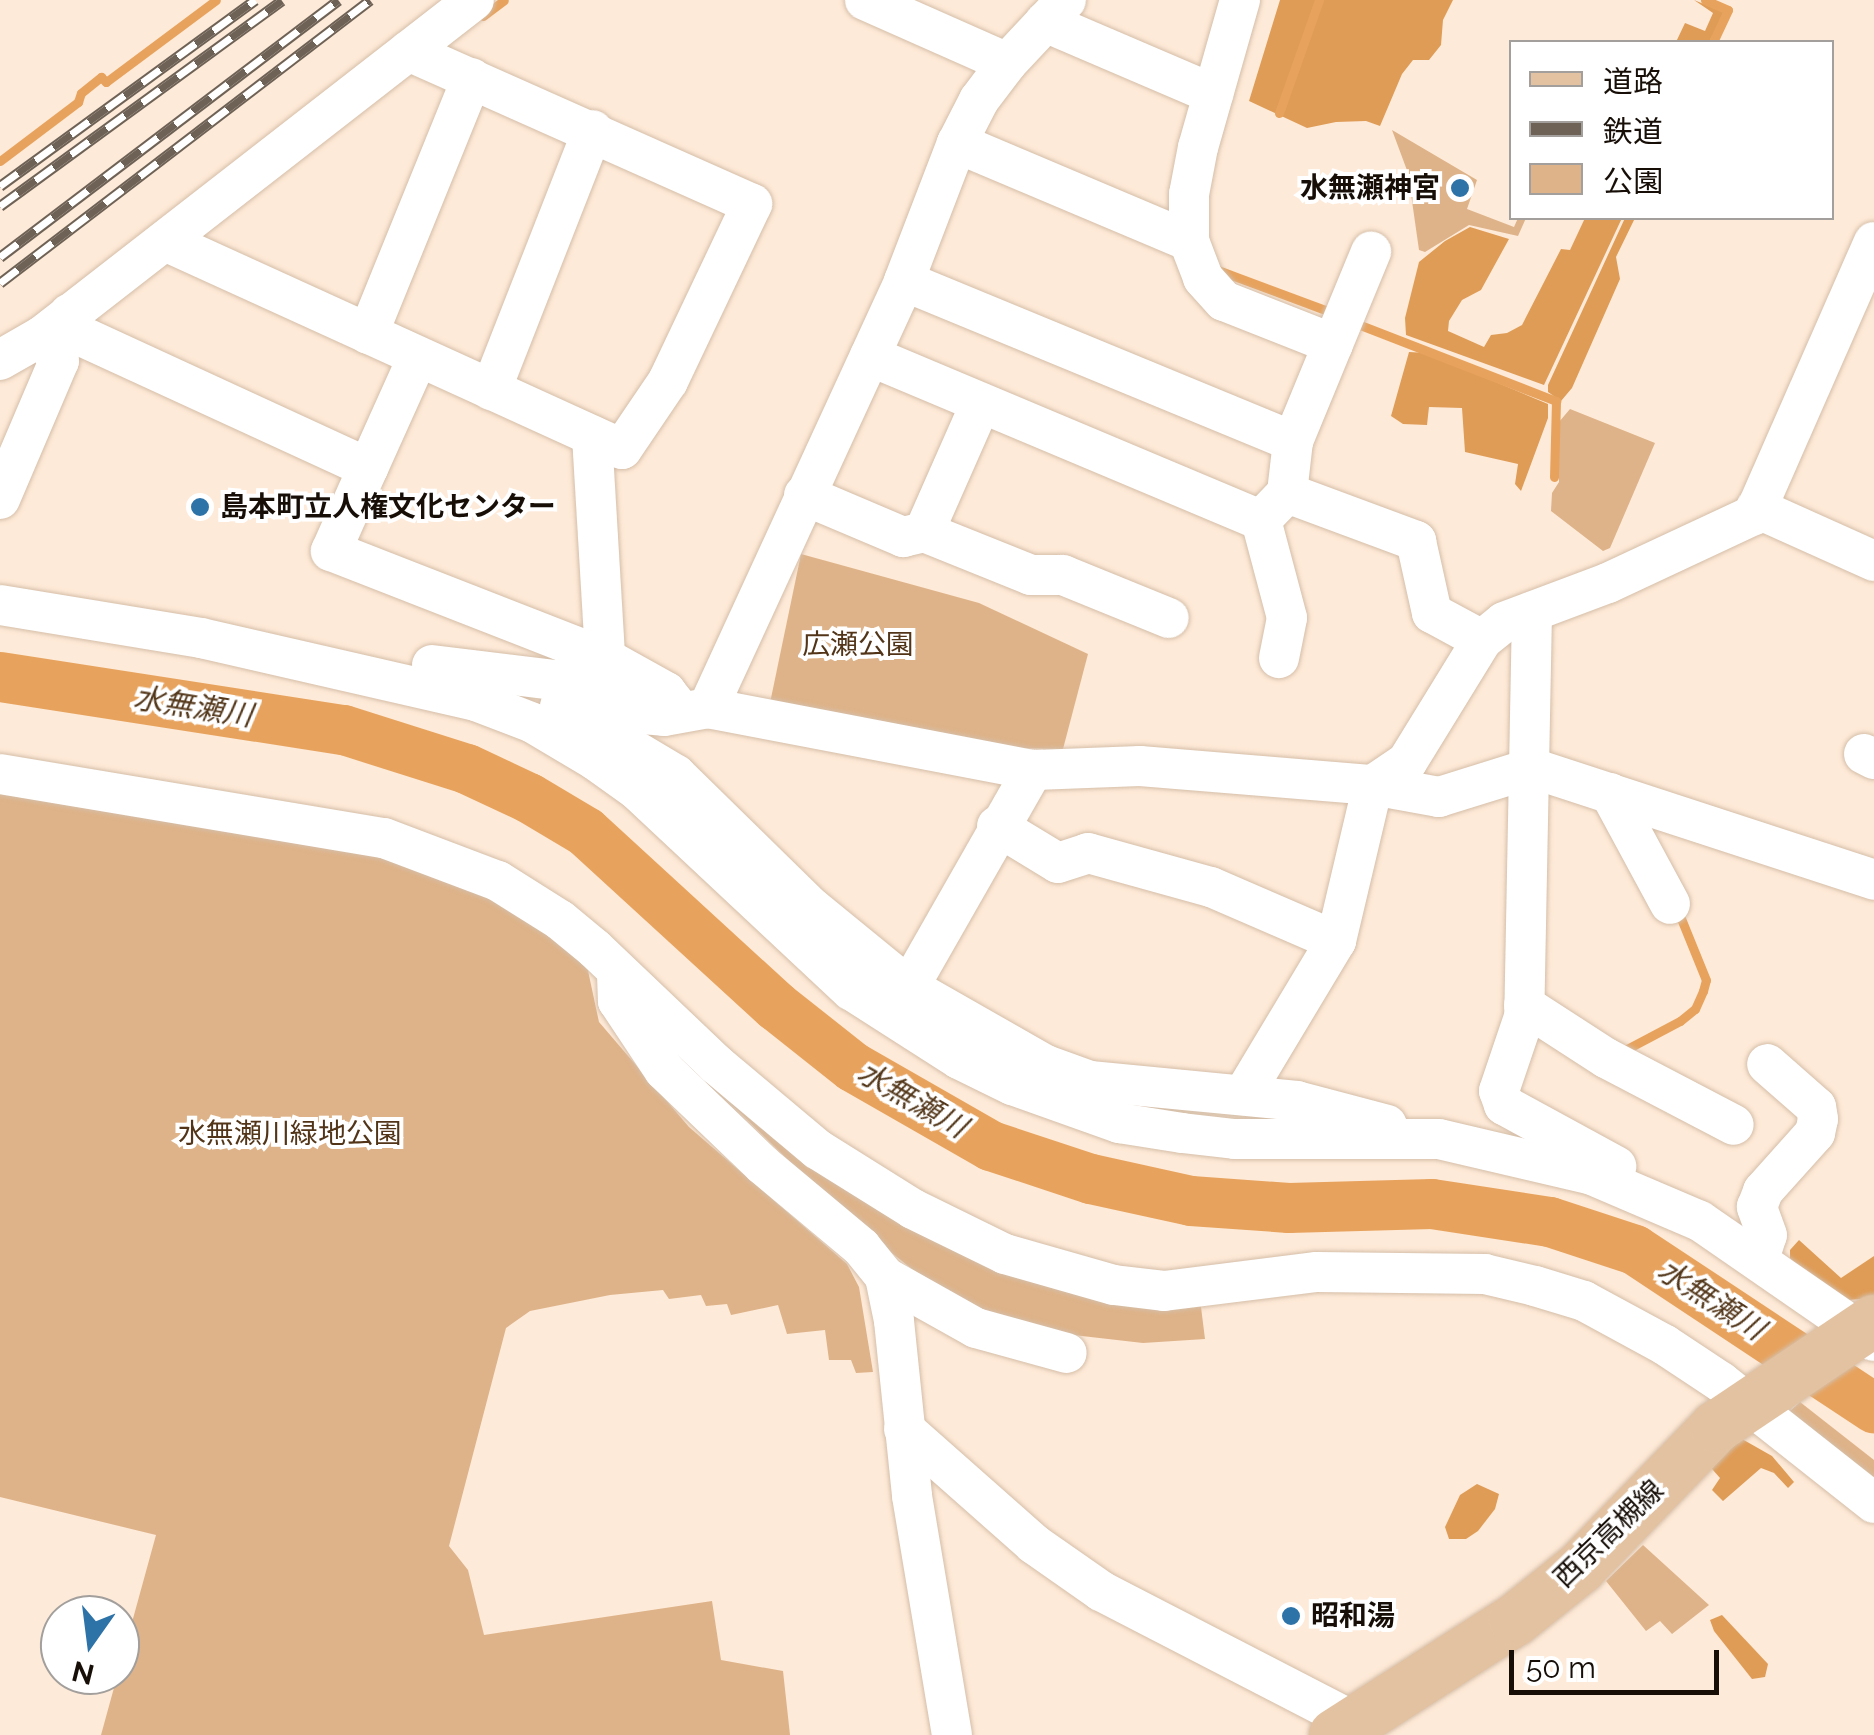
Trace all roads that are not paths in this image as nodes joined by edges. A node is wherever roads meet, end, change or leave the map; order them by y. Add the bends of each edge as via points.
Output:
1 (474, 0) edge
2 (864, 0) edge
3 (1240, 0) edge
4 (1055, 11) edge
5 (434, 62) junction
6 (1007, 64) junction
7 (1213, 94) junction
8 (593, 130) junction
9 (957, 143) junction
10 (1189, 241) junction
11 (1874, 242) edge
12 (175, 246) junction
13 (1371, 252) dead end
14 (904, 281) junction
15 (55, 325) junction
16 (368, 334) junction
17 (1334, 344) junction
18 (870, 356) junction
19 (418, 357) junction
20 (0, 360) edge
21 (491, 390) junction
22 (982, 403) junction
23 (592, 436) junction
24 (1293, 441) junction
25 (368, 468) junction
26 (804, 495) junction
27 (0, 500) edge
28 (1274, 507) junction
29 (1756, 508) junction
30 (924, 532) junction
31 (1874, 560) edge
32 (0, 605) edge
33 (1532, 612) junction
34 (1169, 618) dead end
35 (1482, 640) junction
36 (246, 649) junction
37 (605, 658) junction
38 (1278, 658) dead end
39 (472, 673) junction
40 (694, 710) junction
41 (1532, 768) junction
42 (1033, 770) junction
43 (0, 774) edge
44 (1373, 785) junction
45 (1610, 793) junction
46 (997, 826) junction
47 (1874, 880) edge
48 (1670, 904) dead end
49 (1336, 941) junction
50 (617, 970) junction
51 (897, 1001) junction
52 (1524, 1005) junction
53 (1767, 1064) dead end
54 (1244, 1094) junction
55 (1734, 1125) dead end
56 (1439, 1140) junction
57 (1654, 1197) junction
58 (1759, 1259) junction
59 (884, 1277) junction
60 (1866, 1333) edge
61 (1067, 1353) dead end
62 (1758, 1400) junction
63 (904, 1429) junction
64 (1874, 1503) edge
65 (1364, 1730) edge
66 (952, 1735) edge

1 - 5 street
2 - 6 street
3 - 7 street
4 - 6 street
4 - 7 street
5 - 8 street
5 - 12 street
5 - 16 street
6 - 9 street
7 - 10 street via 1189,194
8 - 21 street
8 - 23 street via 752,204 668,381 622,450
9 - 10 street
9 - 14 street
10 - 17 street via 1204,278 1224,301
11 - 29 street
12 - 15 street
12 - 16 street
13 - 17 street
14 - 18 street
14 - 24 street
15 - 20 street
15 - 25 street
15 - 27 street via 60,361
16 - 19 street
17 - 24 street
18 - 22 street
18 - 26 street
19 - 21 street
19 - 25 street
21 - 23 street
22 - 28 street
22 - 30 street
23 - 37 street
24 - 28 street
25 - 37 street via 331,551
26 - 30 street via 903,537
26 - 40 street
28 - 35 street via 1416,540 1432,613
28 - 38 street via 1287,618
29 - 31 street
29 - 33 street via 1608,583
30 - 34 street via 1032,575 1063,575
32 - 36 street
33 - 35 street
33 - 41 street
35 - 44 street via 1407,762
36 - 39 street via 314,642
36 - 51 street via 415,684 533,724 637,790 837,978
37 - 40 street
39 - 40 street via 555,680 642,714
39 - 51 street via 555,703 676,775
40 - 42 street
41 - 44 street via 1440,796
41 - 45 street
41 - 52 street
42 - 44 street via 1140,766
42 - 46 street
43 - 50 street via 384,838 498,881 560,920
44 - 49 street
45 - 47 street
45 - 48 street
46 - 49 street via 1058,863 1088,853 1211,887
46 - 51 street
49 - 54 street
50 - 59 street via 618,1001 664,1070 861,1247
50 - 62 street via 817,1149 913,1209 1006,1254 1114,1285 1164,1290 1317,1272 1485,1274 1584,1301
51 - 54 street via 1066,1074 1136,1088
51 - 56 street via 1012,1085 1119,1123 1235,1139
52 - 55 street via 1606,1058
52 - 57 street via 1500,1099 1613,1163
53 - 58 street via 1816,1107 1818,1120 1763,1191 1757,1207 1766,1235
54 - 56 street via 1296,1101
56 - 57 street via 1535,1159
57 - 58 street
58 - 60 street
59 - 61 street via 976,1328
59 - 63 street
60 - 62 main road, 西京高槻線
62 - 64 street
62 - 65 main road, 西京高槻線 via 1716,1427 1580,1568
63 - 65 street via 1034,1544 1101,1591
63 - 66 street

